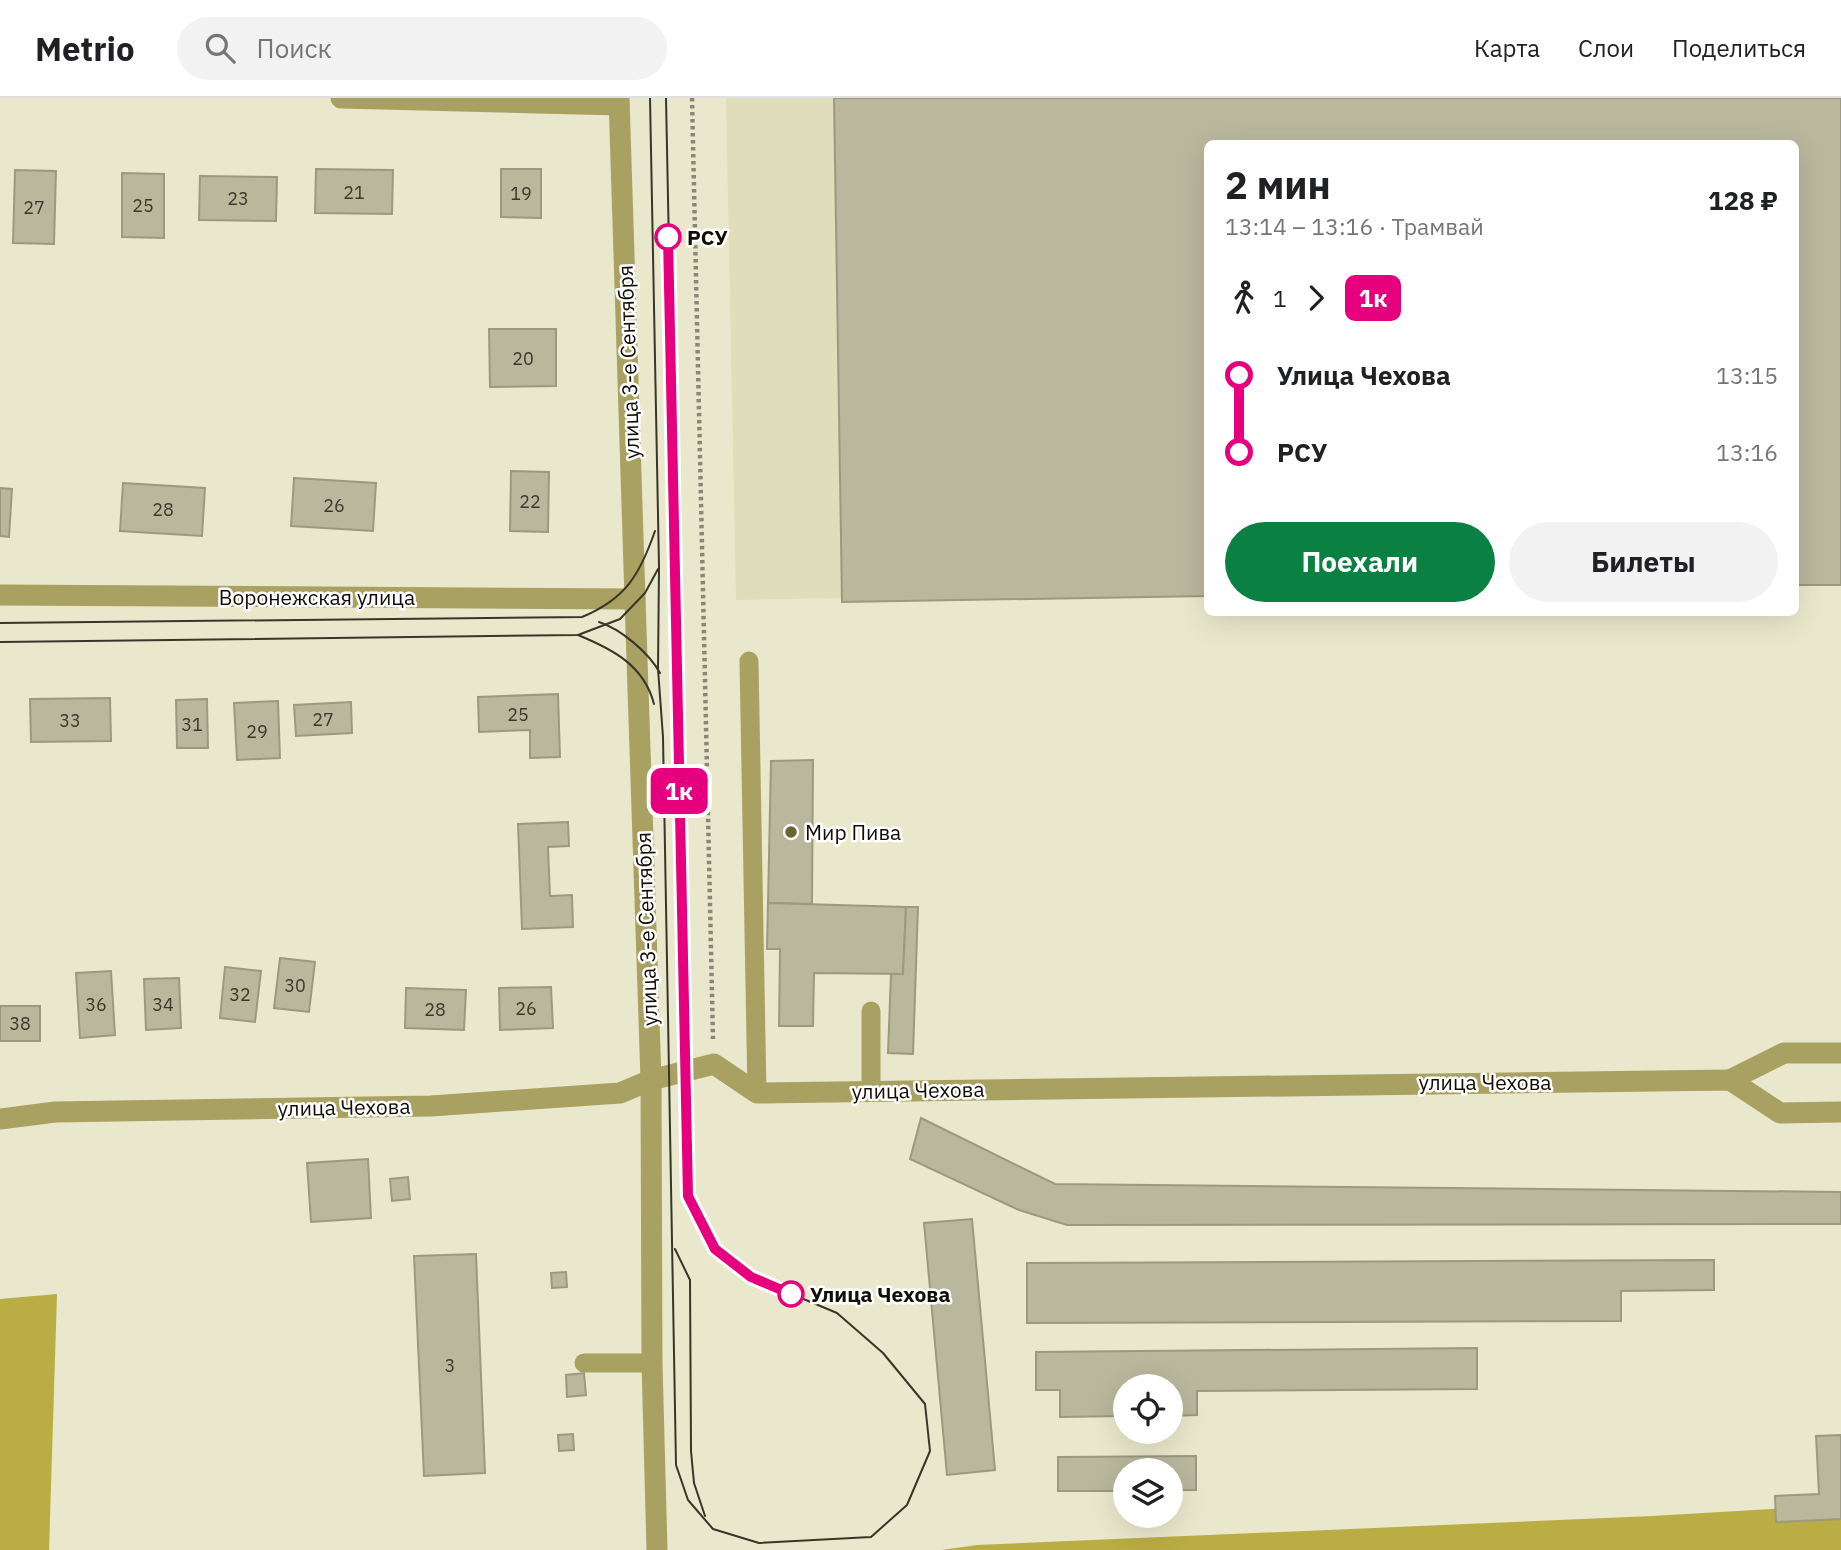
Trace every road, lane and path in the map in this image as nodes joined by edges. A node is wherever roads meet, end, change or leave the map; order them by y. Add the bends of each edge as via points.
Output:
1 (341, 98) edge
2 (692, 98) edge
3 (619, 102) edge
4 (0, 595) edge
5 (635, 599) junction
6 (749, 661) dead end
7 (871, 1011) dead end
8 (1841, 1053) edge
9 (713, 1064) junction
10 (651, 1080) junction
11 (1730, 1080) junction
12 (871, 1091) junction
13 (757, 1093) junction
14 (1841, 1112) edge
15 (0, 1119) edge
16 (584, 1363) dead end
17 (652, 1363) junction
18 (657, 1550) edge

1 - 3 street
2 - 9 path
3 - 5 street, улица 3-е Сентября
4 - 5 street, Воронежская улица
5 - 10 street, улица 3-е Сентября
6 - 13 lane
7 - 12 lane
8 - 11 street via 1784,1053
9 - 10 street, улица Чехова
9 - 13 street
10 - 15 street, улица Чехова via 620,1093 431,1106 55,1112
10 - 17 street, улица 3-е Сентября
11 - 12 street, улица Чехова
11 - 14 street via 1780,1113
12 - 13 street, улица Чехова
16 - 17 lane
17 - 18 street, улица 3-е Сентября

